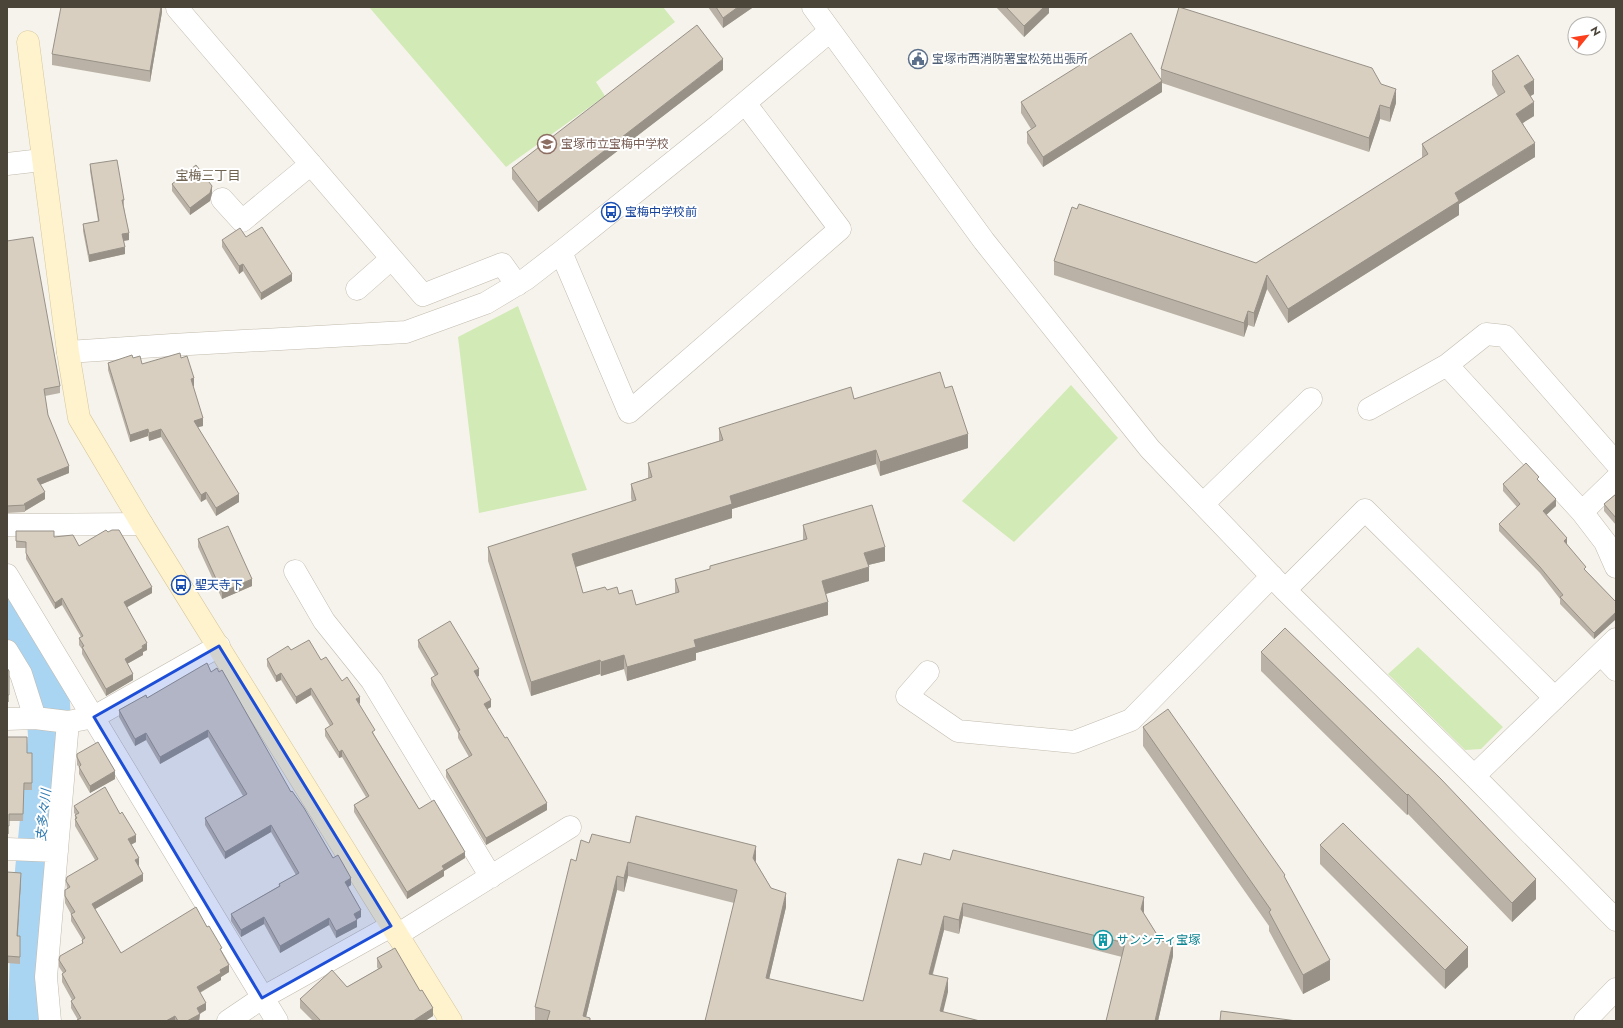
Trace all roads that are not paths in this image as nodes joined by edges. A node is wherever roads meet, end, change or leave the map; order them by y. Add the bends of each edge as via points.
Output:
1 (813, 7) edge
2 (176, 8) edge
3 (830, 31) junction
4 (28, 42) dead end
5 (745, 103) junction
6 (42, 160) junction
7 (7, 164) edge
8 (311, 164) junction
9 (222, 199) dead end
10 (562, 252) junction
11 (391, 259) junction
12 (517, 285) junction
13 (357, 288) dead end
14 (68, 352) junction
15 (1447, 365) junction
16 (1311, 399) dead end
17 (1369, 409) dead end
18 (1616, 463) edge
19 (1616, 479) edge
20 (1203, 504) junction
21 (1582, 512) junction
22 (142, 524) junction
23 (7, 525) edge
24 (1616, 567) edge
25 (295, 571) dead end
26 (7, 575) edge
27 (1279, 583) junction
28 (219, 646) junction
29 (1608, 646) edge
30 (7, 650) edge
31 (1616, 670) edge
32 (928, 672) dead end
33 (1555, 698) junction
34 (94, 717) junction
35 (35, 718) junction
36 (7, 719) edge
37 (68, 722) junction
38 (1474, 776) junction
39 (570, 827) dead end
40 (7, 849) edge
41 (57, 851) junction
42 (491, 877) junction
43 (1616, 920) edge
44 (394, 930) junction
45 (1616, 989) edge
46 (262, 998) junction
47 (50, 1021) edge
48 (228, 1021) edge
49 (277, 1021) edge
50 (451, 1021) edge
51 (1585, 1021) edge

1 - 3 street
2 - 8 street
3 - 5 street
3 - 20 street via 984,241 1150,449
4 - 6 street
5 - 10 street
5 - 10 street via 840,229 629,412
6 - 7 street
6 - 14 street
8 - 9 street via 242,221
8 - 11 street
10 - 12 street
11 - 12 street via 423,295 502,264
11 - 13 street
12 - 14 street via 486,303 406,332
14 - 22 street via 79,418
15 - 17 street
15 - 18 street via 1486,334 1505,336
15 - 21 street
16 - 20 street
19 - 21 street
20 - 27 street
21 - 24 street via 1605,542
22 - 23 street
22 - 28 street
25 - 42 street via 324,621 372,681
26 - 34 street
27 - 32 street via 1131,720 1074,742 958,731 907,696
27 - 33 street via 1365,510
27 - 38 street
28 - 34 street
28 - 44 street
29 - 31 street
29 - 33 street
30 - 35 street via 21,674
33 - 38 street
34 - 37 street
34 - 46 street
35 - 36 street
35 - 37 street
37 - 41 street
38 - 43 street
39 - 42 street
40 - 41 street
41 - 47 street via 46,977
42 - 44 street
44 - 46 street
44 - 50 street
45 - 51 street
46 - 48 street
46 - 49 street

